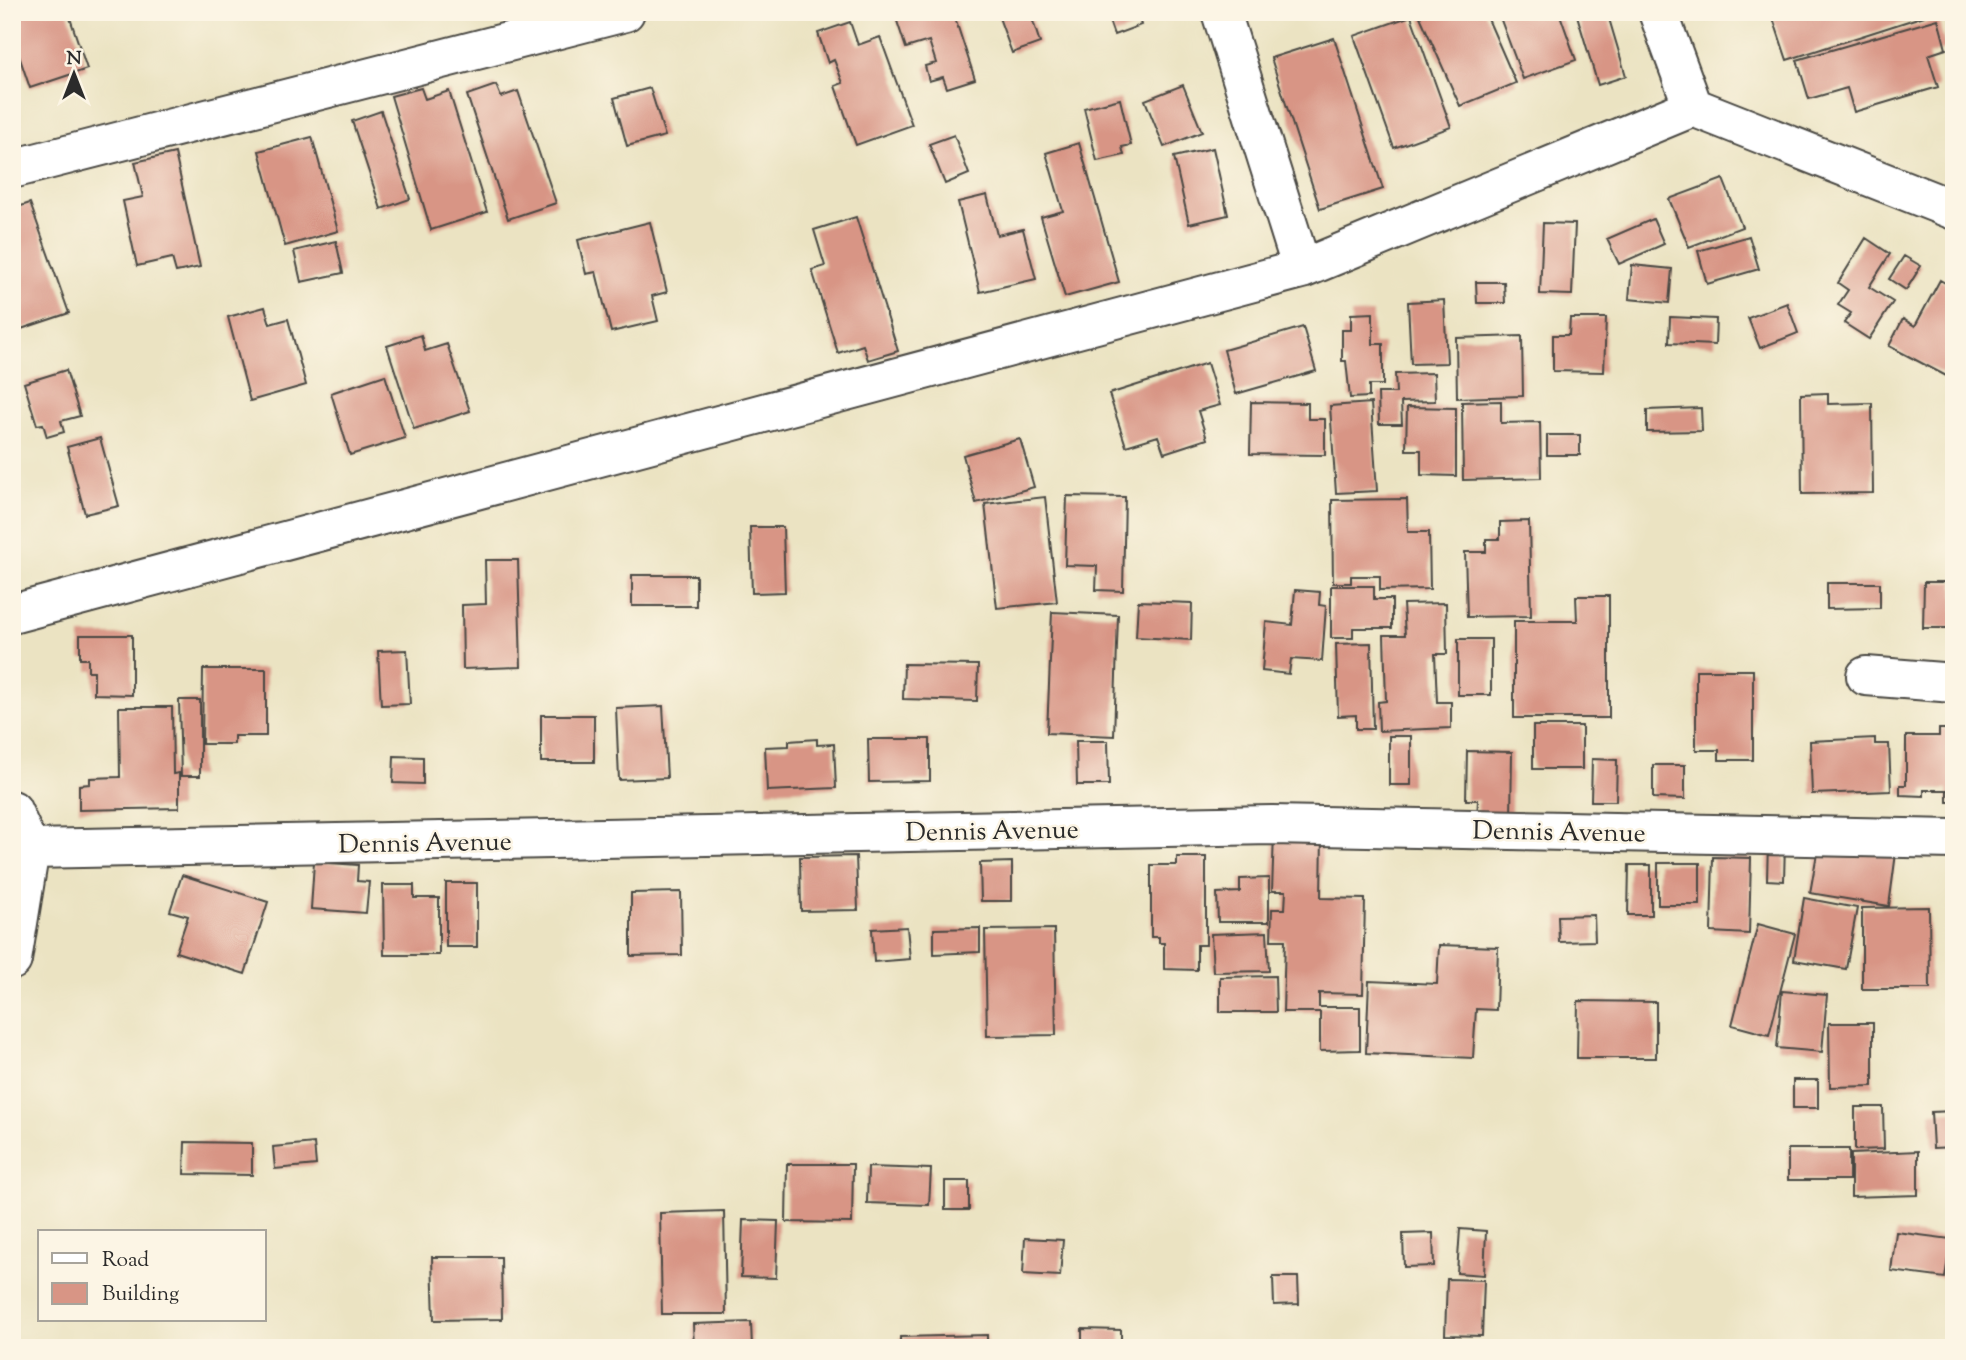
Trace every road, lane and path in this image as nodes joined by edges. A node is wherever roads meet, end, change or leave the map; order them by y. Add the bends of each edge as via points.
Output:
1 (625, 12) edge
2 (1221, 12) edge
3 (1658, 12) edge
4 (1693, 107) junction
5 (12, 169) edge
6 (1954, 210) edge
7 (1303, 269) junction
8 (12, 614) edge
9 (1866, 676) dead end
10 (1954, 683) edge
11 (12, 810) edge
12 (1954, 839) edge
13 (30, 849) junction
14 (12, 960) edge

1 - 5 street
2 - 7 street
3 - 4 street
4 - 6 street
4 - 7 street
7 - 8 street
9 - 10 street
11 - 13 street
12 - 13 street, Dennis Avenue via 1272,825
13 - 14 street

